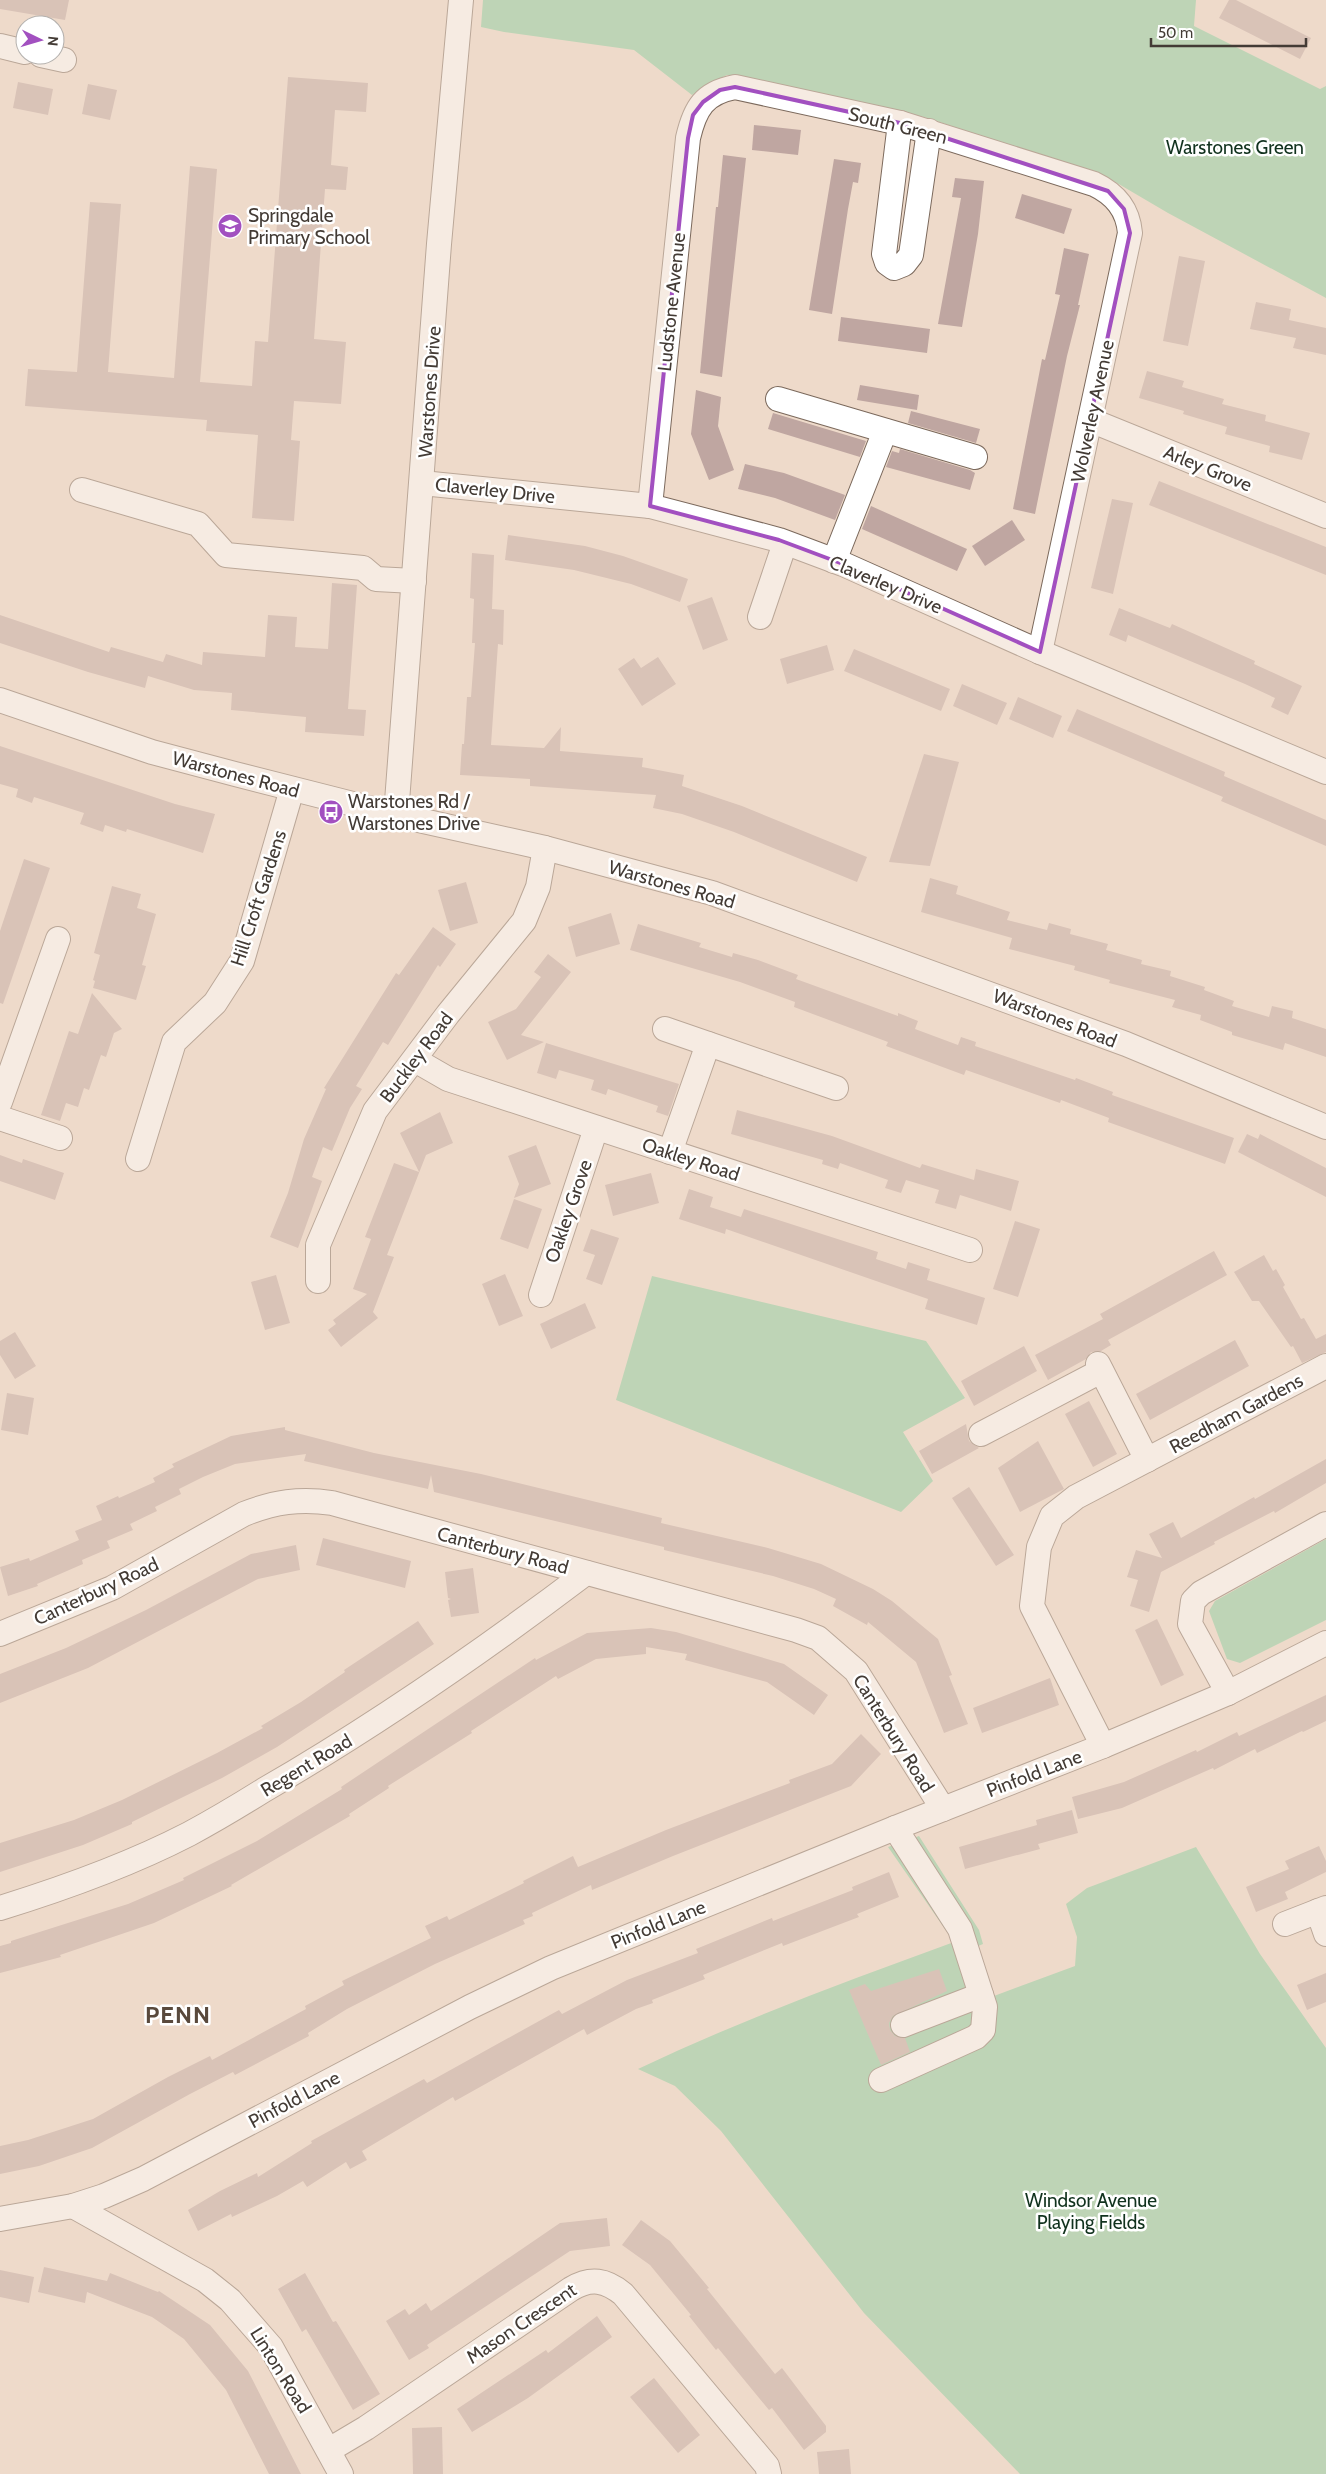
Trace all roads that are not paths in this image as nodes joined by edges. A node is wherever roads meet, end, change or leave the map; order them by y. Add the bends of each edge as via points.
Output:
1 (462, 0) edge
2 (0, 46) edge
3 (15, 50) edge
4 (703, 102) joint
5 (900, 123) junction
6 (929, 132) junction
7 (1094, 184) joint
8 (778, 399) dead end
9 (1090, 420) junction
10 (885, 431) junction
11 (975, 457) dead end
12 (422, 483) junction
13 (82, 490) dead end
14 (650, 506) junction
15 (1326, 516) edge
16 (785, 543) junction
17 (834, 561) junction
18 (414, 581) junction
19 (760, 617) dead end
20 (1040, 652) junction
21 (0, 700) edge
22 (1326, 772) edge
23 (292, 789) junction
24 (396, 815) junction
25 (545, 848) junction
26 (58, 939) dead end
27 (664, 1030) dead end
28 (708, 1044) junction
29 (415, 1060) junction
30 (836, 1088) dead end
31 (0, 1102) edge
32 (0, 1118) edge
33 (1326, 1127) edge
34 (596, 1128) junction
35 (60, 1138) dead end
36 (670, 1152) junction
37 (138, 1159) dead end
38 (970, 1250) dead end
39 (318, 1281) dead end
40 (541, 1295) dead end
41 (1326, 1366) edge
42 (981, 1434) dead end
43 (1147, 1460) junction
44 (1326, 1524) edge
45 (586, 1573) junction
46 (0, 1634) edge
47 (1326, 1643) edge
48 (1228, 1693) junction
49 (1103, 1746) junction
50 (943, 1809) junction
51 (895, 1828) junction
52 (0, 1908) edge
53 (1322, 1910) edge
54 (1285, 1924) dead end
55 (1326, 1934) edge
56 (981, 1995) junction
57 (903, 2025) dead end
58 (881, 2080) dead end
59 (73, 2206) junction
60 (0, 2218) edge
61 (329, 2450) junction
62 (341, 2474) edge
63 (769, 2474) edge

1 - 12 street, Warstones Drive via 439,244
2 - 3 street
4 - 5 street, South Green via 720,90 735,87
4 - 14 street, Ludstone Avenue via 693,116 688,138
5 - 6 street, South Green
5 - 6 street via 884,254 887,263 894,268 904,264 911,255
6 - 7 street, South Green
7 - 9 street, Wolverley Avenue via 1108,191 1124,209 1130,234
8 - 10 street
9 - 15 street, Arley Grove
9 - 20 street, Wolverley Avenue
10 - 11 street
10 - 17 street
12 - 14 street, Claverley Drive
12 - 18 street, Warstones Drive
13 - 18 street via 198,524 226,555 364,568 376,579
14 - 16 street, Claverley Drive
16 - 17 street, Claverley Drive
16 - 19 street
17 - 20 street, Claverley Drive
18 - 24 street, Warstones Drive
20 - 22 street, Claverley Drive
21 - 23 street, Warstones Road via 152,752
23 - 24 street, Warstones Road
23 - 37 street, Hill Croft Gardens via 242,961 215,1003 174,1042
24 - 25 street, Warstones Road
25 - 29 street, Buckley Road via 538,887 524,921
25 - 33 street, Warstones Road via 712,893 797,923 1126,1044
26 - 31 street
27 - 28 street
28 - 30 street
28 - 36 street
29 - 34 street, Oakley Road via 448,1079
29 - 39 street, Buckley Road via 375,1111 318,1244
32 - 35 street
34 - 36 street, Oakley Road
34 - 40 street, Oakley Grove
36 - 38 street, Oakley Road
41 - 43 street, Reedham Gardens
42 - 43 street, Reedham Gardens via 1100,1367
43 - 49 street, Reedham Gardens via 1076,1497 1052,1516 1039,1547 1032,1606
44 - 48 street via 1201,1592 1193,1601 1190,1624
45 - 46 street, Canterbury Road via 332,1503 291,1500 244,1514 112,1588
45 - 50 street, Canterbury Road via 818,1638 856,1671
45 - 52 street, Regent Road via 345,1743 190,1833 55,1891
47 - 48 street, Pinfold Lane
48 - 49 street, Pinfold Lane
49 - 50 street, Pinfold Lane
50 - 51 street, Pinfold Lane
51 - 56 street via 960,1929
51 - 59 street, Pinfold Lane via 551,1968 470,2007 143,2179
53 - 54 street
53 - 55 street
56 - 57 street
56 - 58 street via 985,2007 983,2030 976,2037
59 - 60 street, Pinfold Lane
59 - 61 street, Linton Road via 205,2280 230,2300 271,2347
61 - 62 street, Linton Road
61 - 63 street, Mason Crescent via 571,2289 594,2280 624,2294 767,2466

